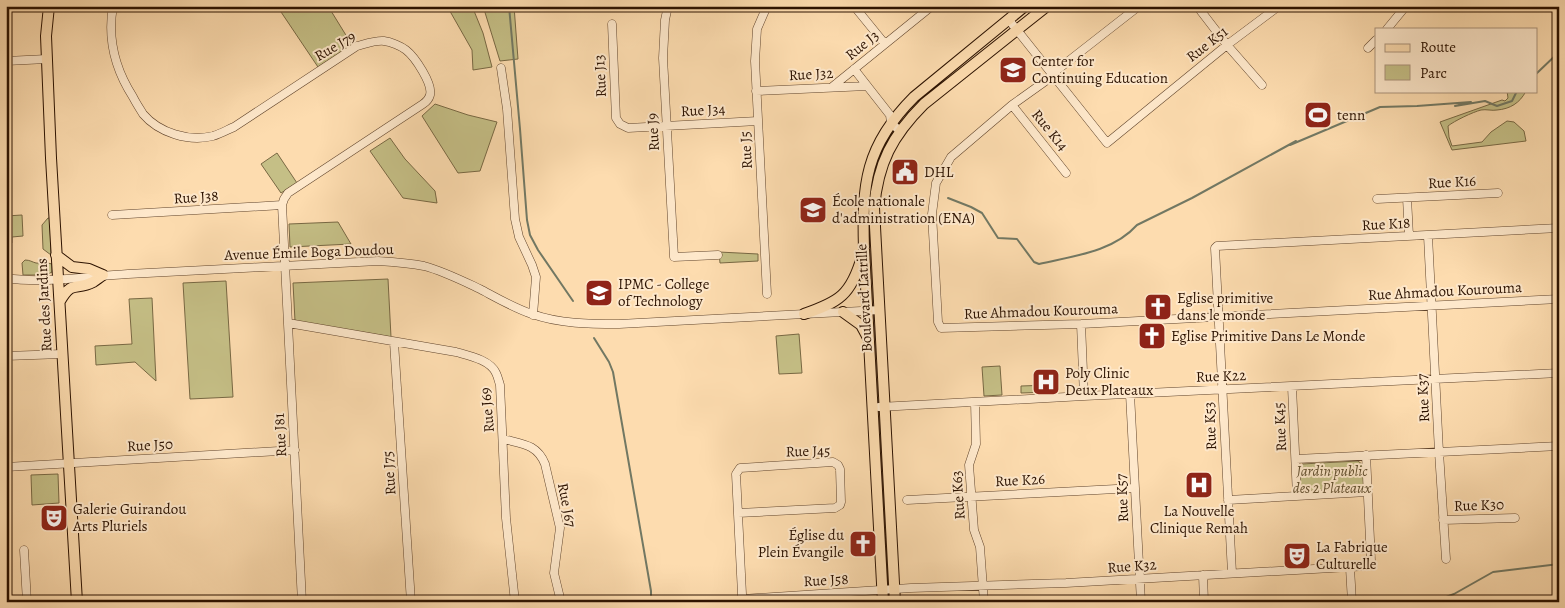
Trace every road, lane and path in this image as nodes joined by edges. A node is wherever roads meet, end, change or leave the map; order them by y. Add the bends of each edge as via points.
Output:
1 (49, 6) edge
2 (113, 6) edge
3 (668, 6) edge
4 (767, 6) edge
5 (854, 6) edge
6 (932, 6) edge
7 (1026, 6) edge
8 (1047, 6) edge
9 (1138, 6) edge
10 (1197, 6) edge
11 (1279, 6) edge
12 (1406, 6) edge
13 (1009, 20) junction
14 (612, 24) dead end
15 (1388, 28) edge
16 (1017, 30) junction
17 (1375, 41) edge
18 (885, 44) junction
19 (1227, 45) junction
20 (1368, 48) dead end
21 (47, 59) junction
22 (6, 61) edge
23 (501, 68) dead end
24 (854, 69) junction
25 (1052, 74) junction
26 (1262, 85) dead end
27 (867, 86) junction
28 (832, 87) junction
29 (756, 91) junction
30 (1012, 105) junction
31 (892, 118) junction
32 (758, 121) junction
33 (620, 124) joint
34 (666, 126) junction
35 (902, 127) junction
36 (1066, 173) dead end
37 (1498, 193) dead end
38 (1407, 198) junction
39 (1377, 200) dead end
40 (282, 205) junction
41 (112, 216) dead end
42 (1559, 228) edge
43 (1409, 236) junction
44 (1428, 236) junction
45 (1215, 248) joint
46 (864, 249) junction
47 (56, 254) junction
48 (718, 255) dead end
49 (284, 267) junction
50 (103, 275) junction
51 (6, 278) edge
52 (58, 279) junction
53 (767, 294) dead end
54 (1559, 299) edge
55 (60, 301) junction
56 (1431, 305) junction
57 (867, 310) junction
58 (880, 310) junction
59 (843, 312) junction
60 (804, 314) junction
61 (533, 315) junction
62 (1218, 317) junction
63 (288, 323) junction
64 (1082, 324) junction
65 (869, 340) junction
66 (394, 342) junction
67 (62, 354) junction
68 (6, 356) edge
69 (1559, 373) edge
70 (1436, 379) junction
71 (1292, 387) junction
72 (1221, 390) junction
73 (1130, 394) junction
74 (1084, 396) junction
75 (975, 402) junction
76 (885, 406) junction
77 (872, 408) junction
78 (503, 439) junction
79 (1559, 446) edge
80 (295, 450) junction
81 (1439, 452) junction
82 (1366, 455) junction
83 (1296, 459) junction
84 (70, 463) junction
85 (6, 467) edge
86 (1135, 488) junction
87 (1368, 492) junction
88 (971, 496) junction
89 (1297, 496) junction
90 (907, 500) dead end
91 (1228, 500) junction
92 (738, 513) junction
93 (1515, 518) dead end
94 (1443, 520) junction
95 (24, 550) dead end
96 (1446, 559) dead end
97 (1350, 568) junction
98 (1232, 573) junction
99 (1202, 575) junction
100 (1140, 579) junction
101 (983, 586) junction
102 (895, 589) junction
103 (882, 590) junction
104 (803, 598) edge
105 (742, 600) edge
106 (27, 602) edge
107 (77, 602) edge
108 (302, 602) edge
109 (411, 602) edge
110 (515, 602) edge
111 (561, 602) edge
112 (883, 602) edge
113 (895, 602) edge
114 (984, 602) edge
115 (1141, 602) edge
116 (1204, 602) edge
117 (1352, 602) edge

1 - 21 main road, Rue des Jardins
2 - 40 street, Rue J79 via 111,38 122,80 144,114 158,127 187,137 212,136 234,127 357,46 383,41 406,50 416,60 431,89 428,101 288,192
3 - 34 street, Rue J9 via 663,58
4 - 29 street, Rue J5 via 755,42
5 - 18 street
6 - 18 street, Rue J3
7 - 13 main road, Boulevard Latrille
8 - 16 main road, Boulevard Latrille
9 - 25 street, Rue Ahmadou Kourouma
10 - 19 street
11 - 19 street, Rue K51
12 - 15 street
13 - 16 street
13 - 31 main road, Boulevard Latrille
14 - 33 street, Rue J13 via 616,118
16 - 25 street
16 - 35 main road, Boulevard Latrille via 924,104
17 - 20 street
18 - 24 street, Rue J3
19 - 25 street, Rue K51 via 1106,143
19 - 26 street
21 - 22 street
21 - 47 main road, Rue des Jardins
23 - 61 street via 515,219 519,238 536,276
24 - 27 street, Rue J32
24 - 28 street, Rue J3
25 - 30 street, Rue Ahmadou Kourouma
27 - 28 street, Rue J32
27 - 31 street, Rue J32
28 - 29 street, Rue J32
29 - 32 street, Rue J5
30 - 36 street, Rue K14
30 - 64 street, Rue Ahmadou Kourouma via 951,157 936,183 932,214 940,326 943,329
31 - 35 street, Rue J32
31 - 46 main road, Boulevard Latrille via 875,152 865,184
32 - 34 street, Rue J34
32 - 53 street, Rue J5
33 - 34 street, Rue J34 via 628,128
34 - 48 street, Rue J9 via 674,257
35 - 58 main road, Boulevard Latrille via 885,158 874,208
37 - 38 street, Rue K16
38 - 39 street, Rue K16
38 - 43 street
40 - 41 street, Rue J38
40 - 49 street
42 - 44 street, Rue K18
43 - 44 street, Rue K18
43 - 45 street, Rue K18
44 - 56 street, Rue K37
45 - 62 street, Rue K53
46 - 57 main road, Boulevard Latrille
46 - 60 main road via 857,272 844,293 827,306
47 - 50 main road via 72,267
47 - 52 main road, Rue des Jardins
49 - 50 street, Avenue Émile Boga Doudou
49 - 61 street, Avenue Émile Boga Doudou via 378,261 425,266
49 - 63 street, Rue J81
50 - 52 street, Avenue Émile Boga Doudou
50 - 55 main road via 92,283 73,286
51 - 52 street, Avenue Émile Boga Doudou
52 - 55 main road, Rue des Jardins
54 - 56 street, Rue Ahmadou Kourouma
55 - 67 main road, Rue des Jardins
56 - 62 street, Rue Ahmadou Kourouma
56 - 70 street, Rue K37
57 - 58 street, Avenue Émile Boga Doudou
57 - 59 street, Avenue Émile Boga Doudou
57 - 65 main road, Boulevard Latrille
58 - 76 main road, Boulevard Latrille
59 - 60 street, Avenue Émile Boga Doudou
59 - 65 main road via 861,325
60 - 61 street, Avenue Émile Boga Doudou via 591,324
62 - 64 street, Rue Ahmadou Kourouma
62 - 72 street, Rue K53
63 - 66 street, Rue J69
63 - 80 street, Rue J81
64 - 74 street
65 - 77 main road, Boulevard Latrille
66 - 78 street, Rue J69 via 456,352 489,364 496,372 500,386
66 - 109 street, Rue J75
67 - 68 street
67 - 84 main road, Rue des Jardins
69 - 70 street, Rue K22
70 - 71 street, Rue K22
70 - 81 street, Rue K37
71 - 72 street, Rue K22
71 - 83 street, Rue K45
72 - 73 street, Rue K22
72 - 91 street, Rue K53
73 - 74 street, Rue K22
73 - 86 street, Rue K57
74 - 75 street, Rue K22
75 - 76 street, Rue K22
75 - 88 street, Rue K63 via 976,444 969,465
76 - 77 street, Rue K22
76 - 102 main road, Boulevard Latrille
77 - 103 main road, Boulevard Latrille
78 - 110 street, Rue J69 via 506,518
78 - 111 street, Rue J67 via 536,450 545,464 560,528 554,573
79 - 81 street
80 - 84 street, Rue J50
80 - 108 street, Rue J81
81 - 82 street
81 - 94 street, Rue K37
82 - 83 street
82 - 87 street
83 - 89 street, Rue K45
84 - 85 street, Rue J50
84 - 107 main road, Rue des Jardins
86 - 88 street, Rue K26
86 - 100 street, Rue K57
87 - 89 street
87 - 97 street, Rue K32 via 1370,565
88 - 90 street, Rue K26
88 - 101 street, Rue K63
89 - 91 street
91 - 98 street, Rue K53
92 - 92 street, Rue J45 via 736,474 740,468 833,462 840,469 840,505 836,508
92 - 105 street, Rue J45
93 - 94 street, Rue K30
94 - 96 street, Rue K37
95 - 106 street
97 - 98 street, Rue K32
97 - 117 street
98 - 99 street, Rue K32
99 - 100 street, Rue K32
99 - 116 street
100 - 101 street, Rue K32
100 - 115 street, Rue K57
101 - 102 street, Rue K32
101 - 114 street, Rue K63
102 - 103 street, Rue J58
102 - 113 main road, Boulevard Latrille
103 - 104 street, Rue J58
103 - 112 main road, Boulevard Latrille
104 - 105 street, Rue J58

